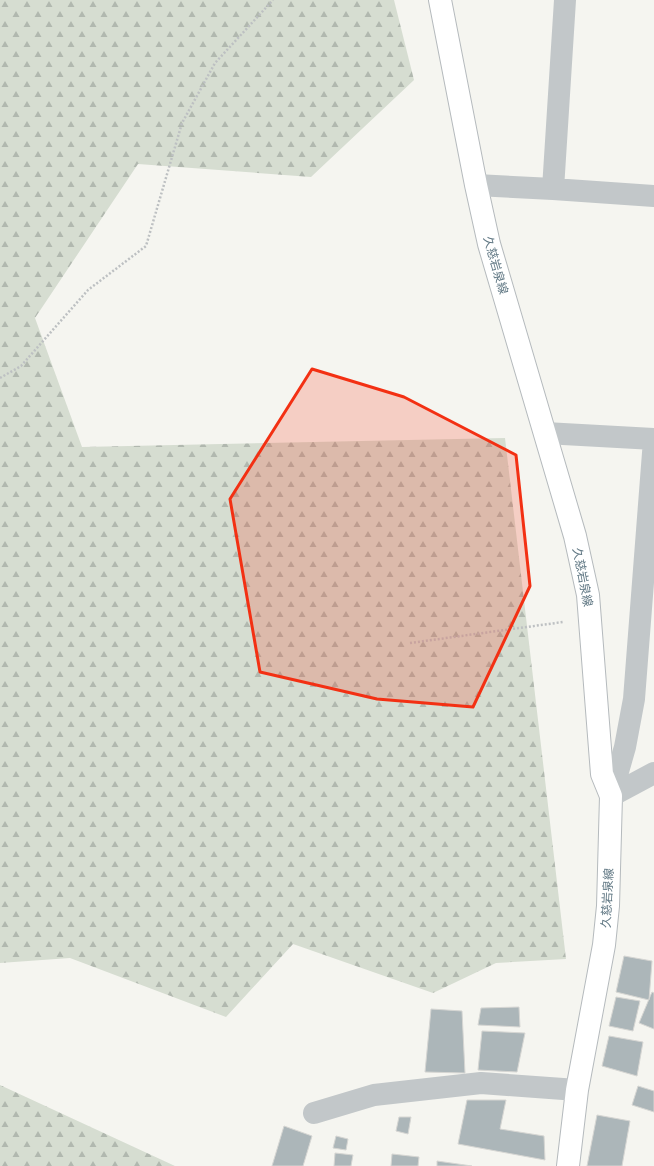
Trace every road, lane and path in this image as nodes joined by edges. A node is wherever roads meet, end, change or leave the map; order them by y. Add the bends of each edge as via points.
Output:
1 (273, 0) edge
2 (440, 0) edge
3 (566, 0) edge
4 (476, 185) junction
5 (553, 188) junction
6 (654, 196) edge
7 (0, 378) edge
8 (545, 433) junction
9 (654, 439) edge
10 (563, 622) dead end
11 (410, 643) dead end
12 (654, 773) edge
13 (610, 796) junction
14 (577, 1090) junction
15 (314, 1113) dead end
16 (568, 1166) edge

1 - 7 path via 215,63 182,123 146,246 88,290 21,366
2 - 4 main road, 久慈岩泉線
3 - 5 street
4 - 5 street
4 - 8 main road, 久慈岩泉線 via 489,244
5 - 6 street
8 - 9 street
8 - 13 main road, 久慈岩泉線 via 588,594 602,774
9 - 13 street via 634,699 625,747
10 - 11 path
12 - 13 street
13 - 14 main road, 久慈岩泉線 via 608,906 604,945
14 - 15 street via 481,1083 374,1095
14 - 16 main road, 久慈岩泉線

